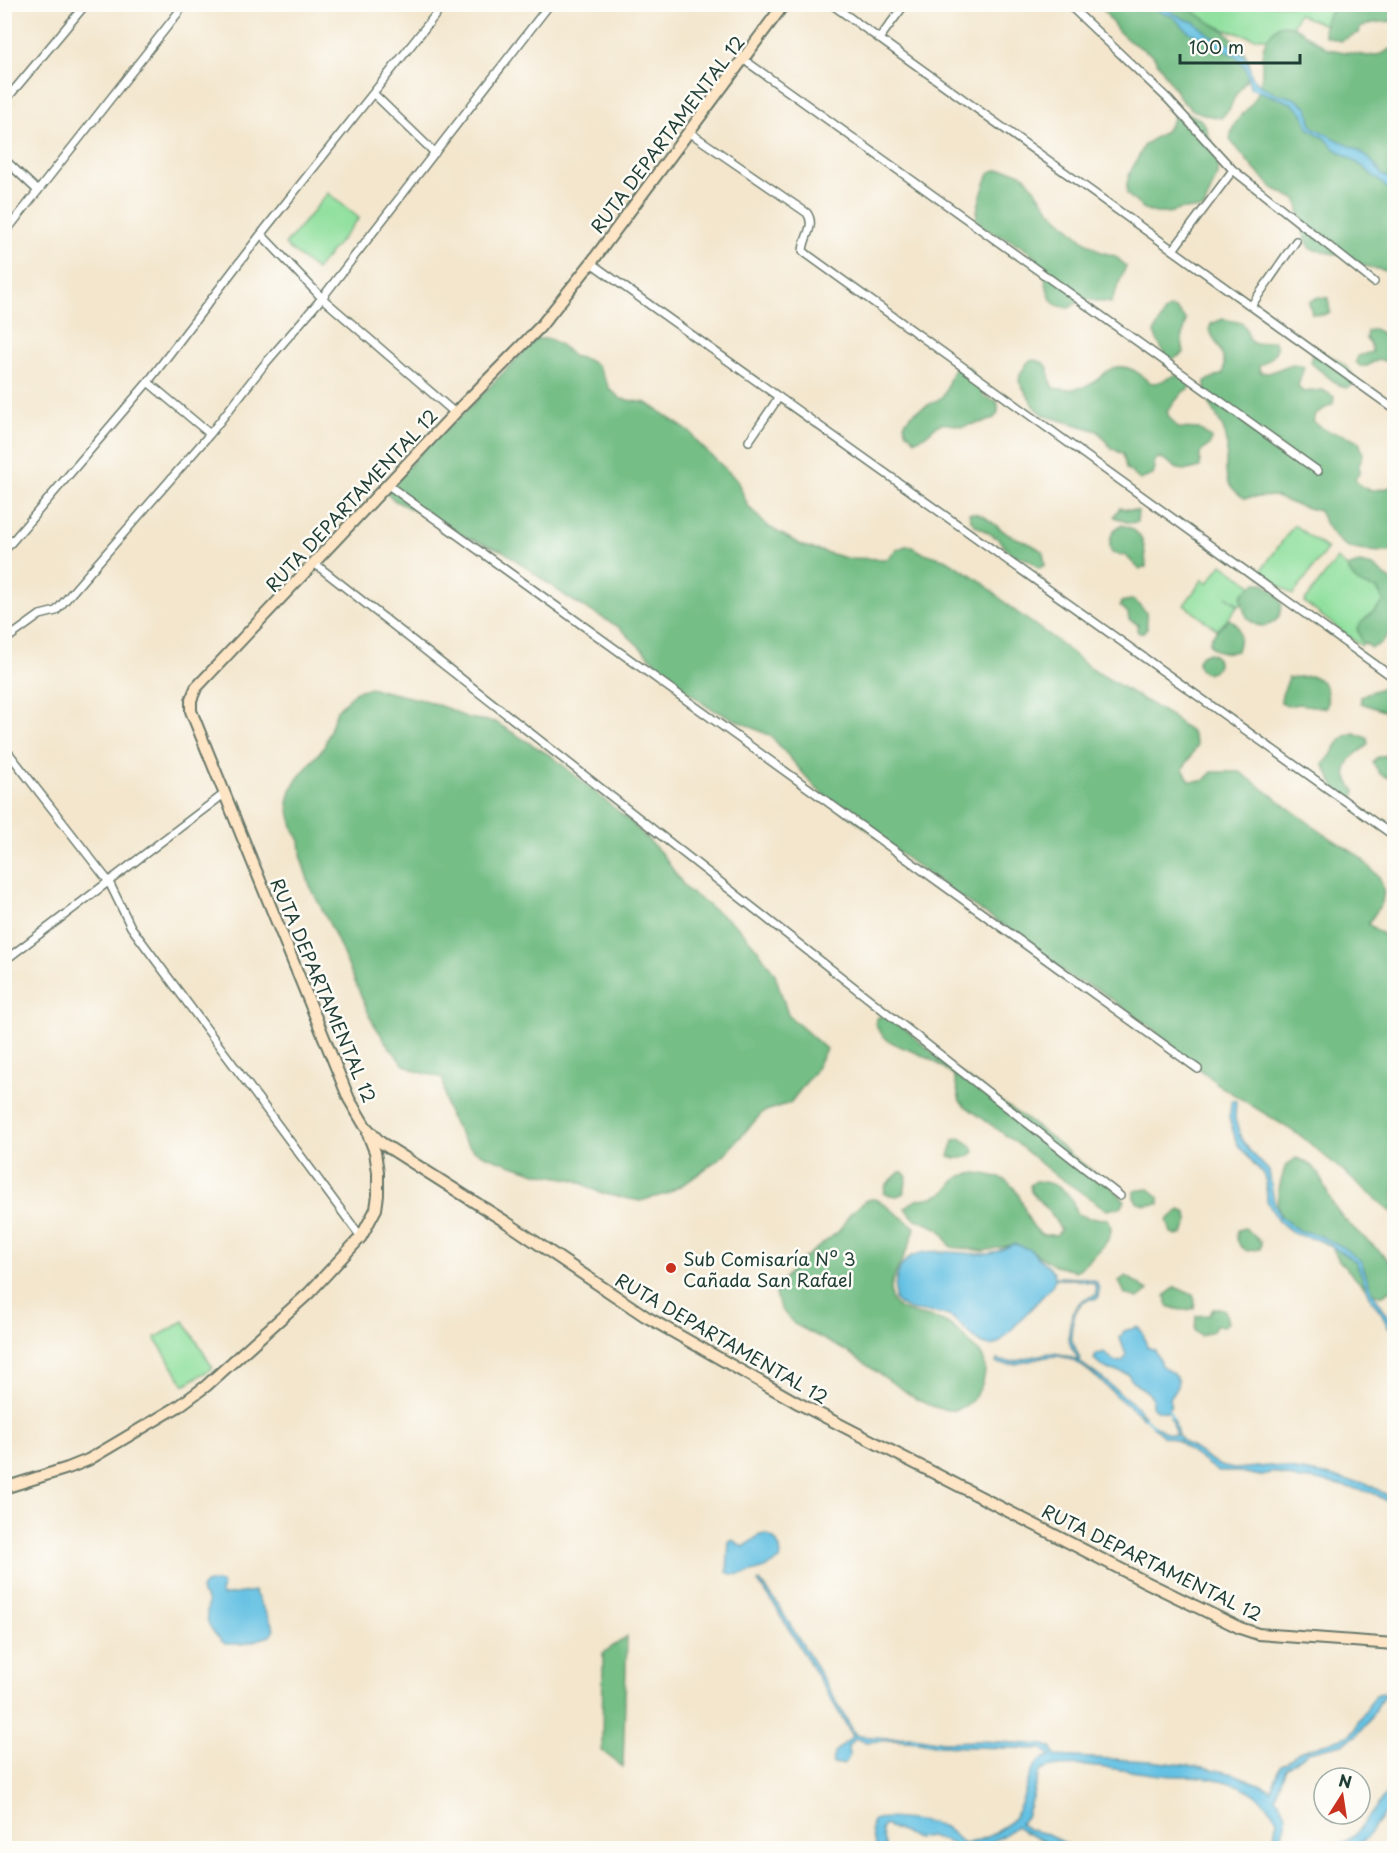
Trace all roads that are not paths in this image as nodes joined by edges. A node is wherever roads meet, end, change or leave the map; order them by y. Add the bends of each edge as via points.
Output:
1 (86, 4) edge
2 (185, 4) edge
3 (444, 4) edge
4 (550, 4) edge
5 (784, 4) edge
6 (831, 4) edge
7 (905, 4) edge
8 (1068, 4) edge
9 (879, 39) junction
10 (743, 59) junction
11 (374, 94) junction
12 (4, 102) edge
13 (689, 132) junction
14 (435, 153) junction
15 (4, 159) edge
16 (1233, 170) junction
17 (38, 191) junction
18 (4, 234) edge
19 (261, 234) junction
20 (1296, 241) dead end
21 (1173, 250) junction
22 (591, 263) junction
23 (1374, 282) dead end
24 (322, 298) junction
25 (1251, 306) junction
26 (148, 382) junction
27 (779, 397) junction
28 (1395, 409) edge
29 (455, 413) junction
30 (210, 434) junction
31 (749, 441) dead end
32 (1318, 471) dead end
33 (388, 485) junction
34 (4, 552) edge
35 (314, 563) junction
36 (4, 641) edge
37 (1395, 678) edge
38 (4, 747) edge
39 (224, 794) junction
40 (1395, 836) edge
41 (109, 882) junction
42 (4, 961) edge
43 (1198, 1069) dead end
44 (365, 1126) junction
45 (1120, 1196) dead end
46 (361, 1237) junction
47 (4, 1488) edge
48 (1395, 1644) edge

1 - 12 street
2 - 17 street
3 - 11 street
4 - 14 street
5 - 10 main road, RUTA DEPARTAMENTAL 12
6 - 9 street
7 - 9 street
8 - 16 street via 1168,99
9 - 21 street
10 - 13 main road, RUTA DEPARTAMENTAL 12
10 - 32 street
11 - 14 street
11 - 19 street
13 - 22 main road, RUTA DEPARTAMENTAL 12
13 - 37 street via 807,213 812,226 803,251 808,255
14 - 24 street
15 - 17 street
16 - 21 street
16 - 23 street
17 - 18 street
19 - 24 street
19 - 26 street
20 - 25 street
21 - 25 street
22 - 27 street
22 - 29 main road, RUTA DEPARTAMENTAL 12 via 529,339
24 - 29 street
24 - 30 street
25 - 28 street
26 - 30 street
26 - 34 street
27 - 31 street
27 - 40 street
29 - 33 main road, RUTA DEPARTAMENTAL 12
30 - 36 street via 56,611 40,615
33 - 35 main road, RUTA DEPARTAMENTAL 12
33 - 43 street
35 - 39 main road, RUTA DEPARTAMENTAL 12 via 196,688 191,700 191,711
35 - 45 street
38 - 41 street
39 - 41 street
39 - 44 main road, RUTA DEPARTAMENTAL 12 via 349,1100
41 - 42 street
41 - 46 street via 131,927
44 - 46 main road via 375,1152 378,1195
44 - 48 main road, RUTA DEPARTAMENTAL 12 via 380,1142 645,1316 796,1402 1144,1581 1258,1634
46 - 47 main road via 309,1293 179,1406 88,1460

